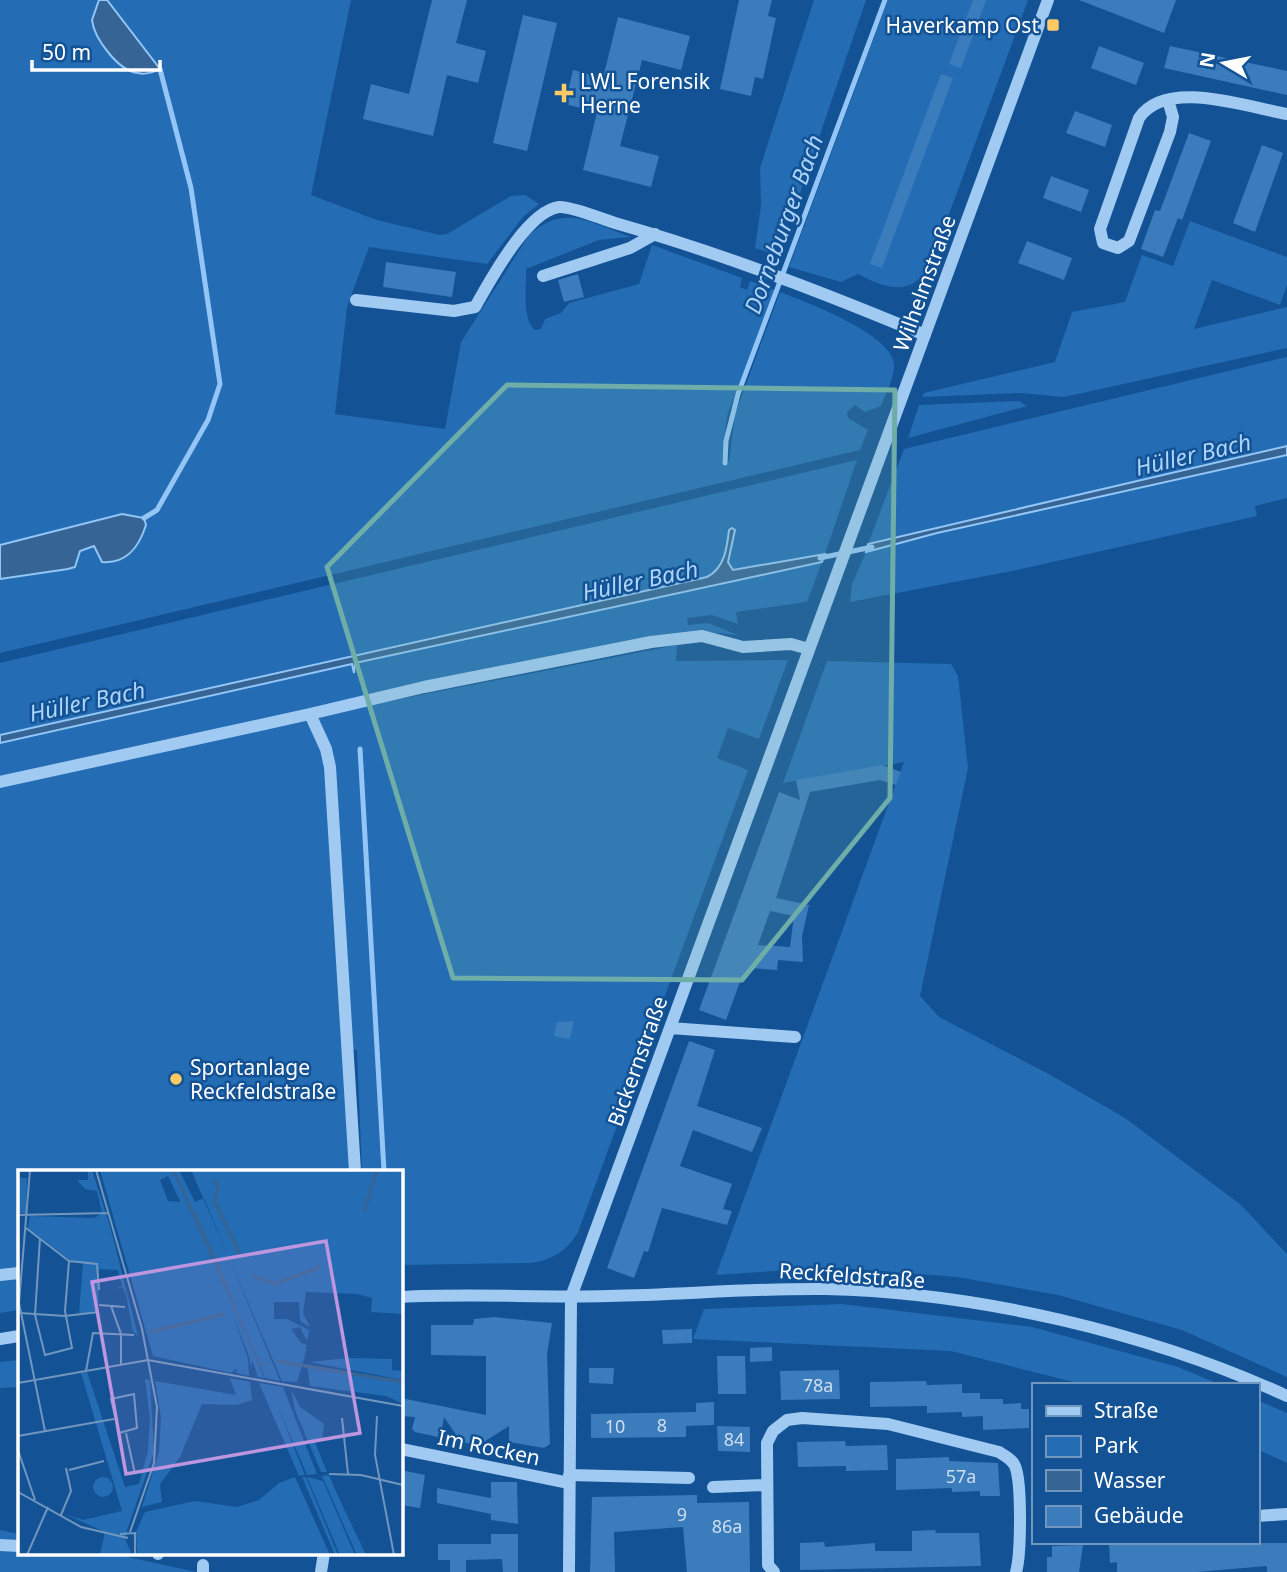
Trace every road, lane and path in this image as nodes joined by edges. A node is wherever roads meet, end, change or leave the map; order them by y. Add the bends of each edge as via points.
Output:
1 (1048, 0) edge
2 (1168, 100) junction
3 (1287, 114) edge
4 (655, 234) junction
5 (543, 275) dead end
6 (356, 300) dead end
7 (925, 335) junction
8 (835, 580) joint
9 (809, 649) junction
10 (310, 714) junction
11 (0, 782) edge
12 (670, 1028) junction
13 (795, 1037) dead end
14 (355, 1170) edge
15 (18, 1273) edge
16 (0, 1275) edge
17 (402, 1297) edge
18 (571, 1297) junction
19 (18, 1336) edge
20 (0, 1339) edge
21 (1258, 1383) edge
22 (1259, 1383) edge
23 (1287, 1396) edge
24 (402, 1448) edge
25 (689, 1478) dead end
26 (569, 1479) junction
27 (767, 1485) junction
28 (713, 1487) dead end
29 (1287, 1514) edge
30 (1259, 1516) edge
31 (1020, 1524) junction
32 (1032, 1524) edge
33 (0, 1545) edge
34 (18, 1546) edge
35 (324, 1554) edge
36 (321, 1572) edge
37 (569, 1572) edge
38 (774, 1572) edge
39 (1016, 1572) edge

1 - 7 street, Wilhelmstraße
2 - 2 street via 1173,117 1170,132 1129,241 1118,247 1103,243 1100,229 1139,118 1147,106
2 - 3 street via 1183,95
4 - 5 street via 630,248
4 - 6 street via 559,207 541,214 518,240 475,307 454,312
4 - 7 street
7 - 8 street, Wilhelmstraße
8 - 9 street, Bickernstraße
9 - 10 street via 791,644 743,647 702,636 652,642
9 - 12 street, Bickernstraße
10 - 11 street
10 - 14 street via 330,767
12 - 13 street
12 - 18 street, Bickernstraße
15 - 16 street
17 - 18 street, Reckfeldstraße
18 - 21 street, Reckfeldstraße via 828,1289 955,1302 1023,1312 1134,1338
18 - 26 street, Bickernstraße
19 - 20 street
22 - 23 street, Reckfeldstraße
24 - 26 street, Im Rocken
25 - 26 street, Im Rocken
26 - 37 street, Bickernstraße
27 - 28 street
27 - 31 street via 767,1443 786,1420 888,1424 1011,1459 1017,1468
27 - 38 street via 768,1565
29 - 30 street
31 - 32 street
31 - 39 street
33 - 34 street
35 - 36 street

